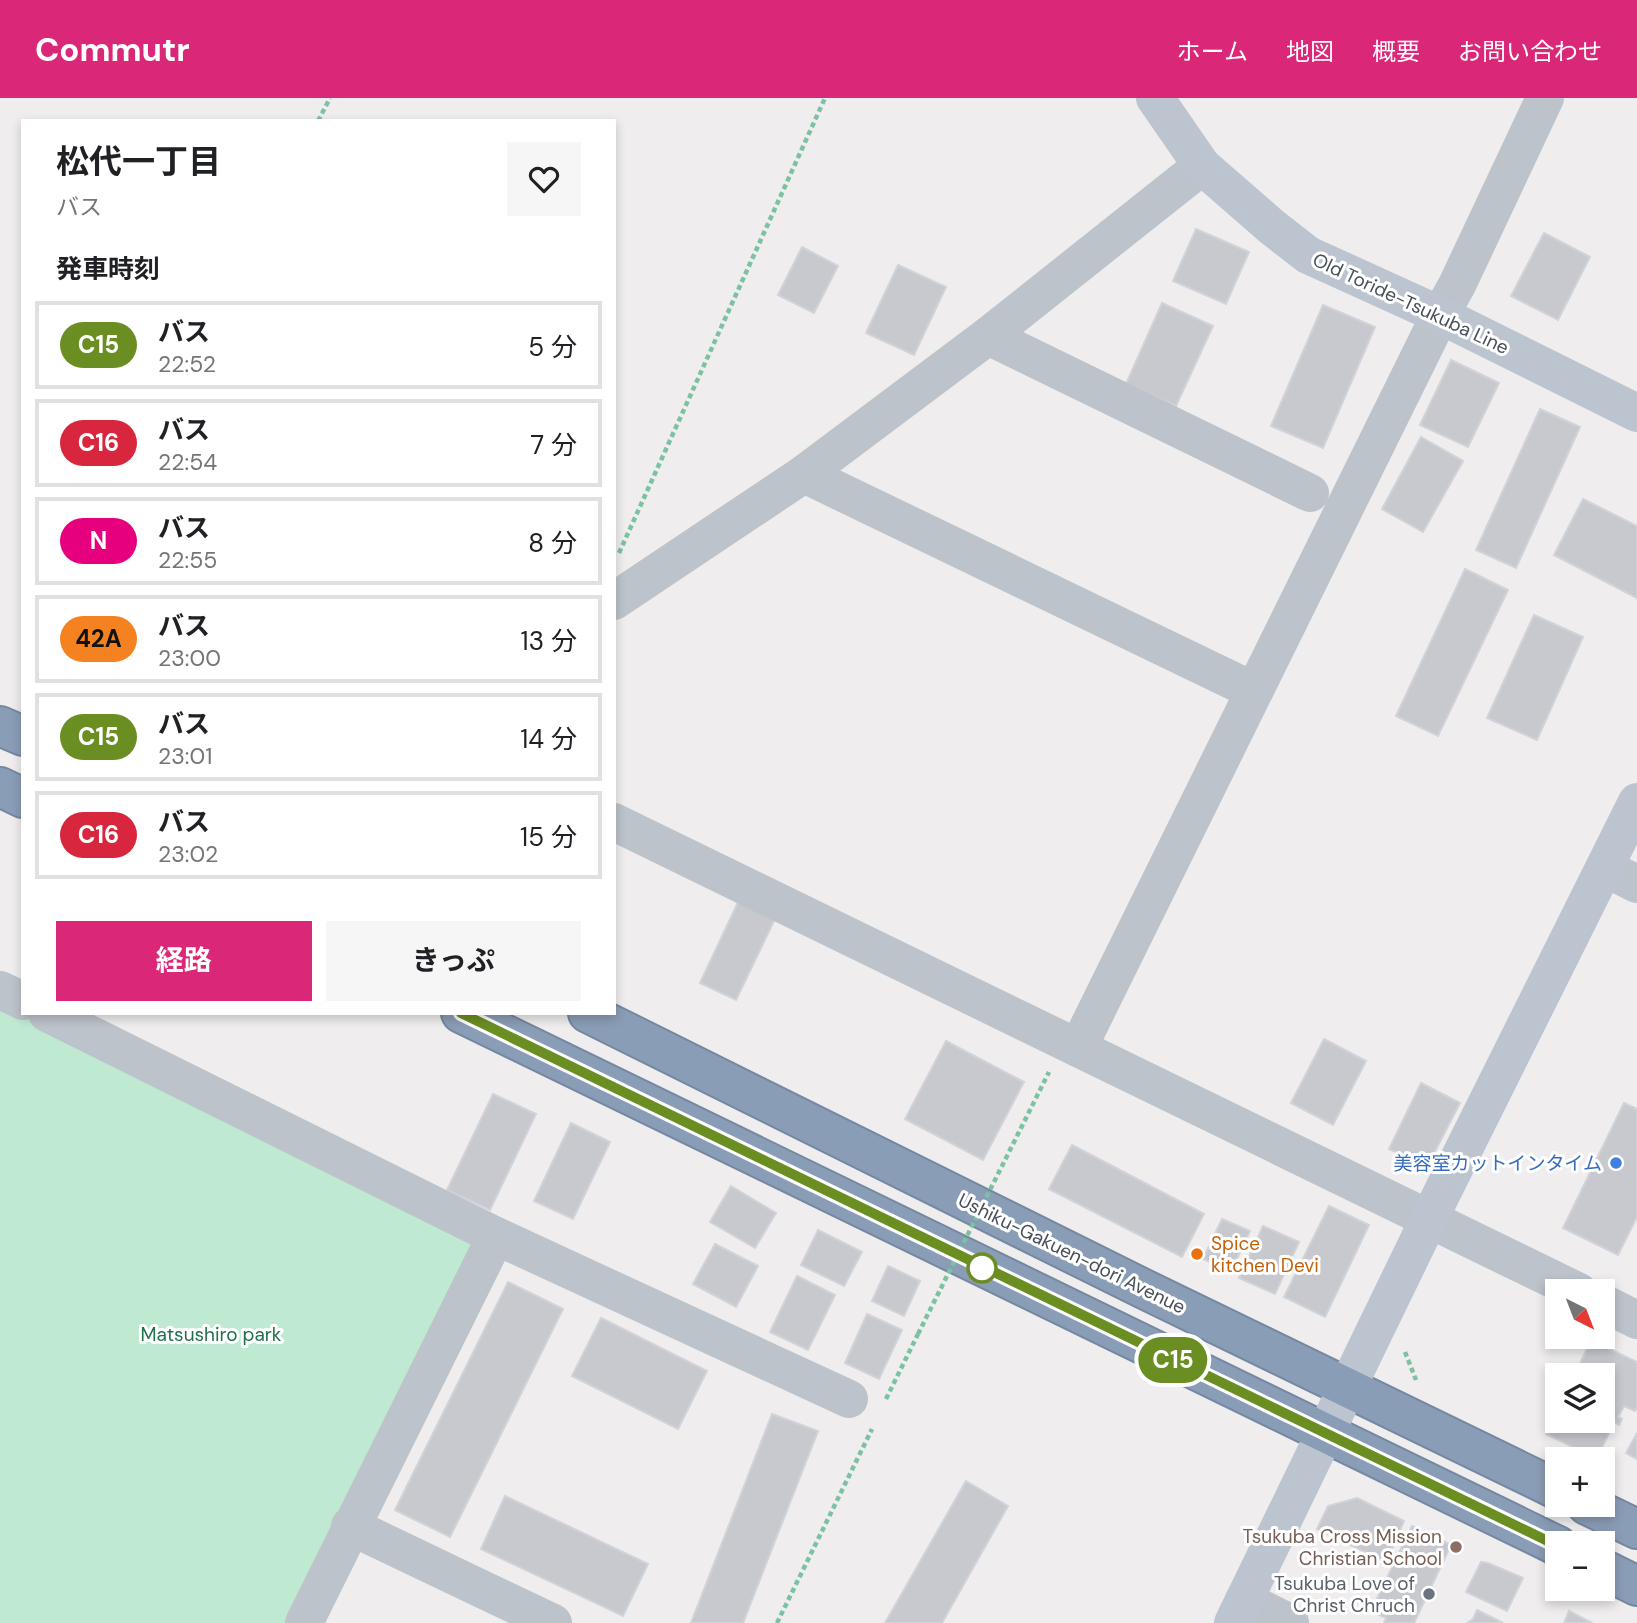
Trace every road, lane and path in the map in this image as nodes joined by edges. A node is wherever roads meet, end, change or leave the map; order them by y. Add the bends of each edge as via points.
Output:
1 (330, 98) edge
2 (825, 98) edge
3 (1155, 98) edge
4 (1545, 98) edge
5 (319, 119) edge
6 (1202, 166) junction
7 (1440, 315) junction
8 (988, 336) junction
9 (1637, 413) edge
10 (804, 474) junction
11 (1310, 493) dead end
12 (616, 558) edge
13 (616, 600) edge
14 (1254, 691) junction
15 (0, 726) edge
16 (21, 735) edge
17 (0, 787) edge
18 (21, 797) edge
19 (1637, 802) edge
20 (616, 823) edge
21 (1621, 876) edge
22 (0, 990) edge
23 (21, 1000) edge
24 (51, 1015) edge
25 (465, 1015) edge
26 (592, 1015) edge
27 (1078, 1048) junction
28 (1049, 1072) dead end
29 (1429, 1219) junction
30 (496, 1236) junction
31 (1552, 1279) edge
32 (1615, 1309) edge
33 (1637, 1320) edge
34 (1349, 1388) junction
35 (869, 1410) junction
36 (1325, 1434) junction
37 (1545, 1484) edge
38 (1612, 1517) edge
39 (350, 1526) junction
40 (1637, 1529) edge
41 (1545, 1540) edge
42 (1615, 1575) edge
43 (1637, 1586) edge
44 (1239, 1612) edge
45 (304, 1623) edge
46 (553, 1623) edge
47 (777, 1623) edge
48 (1290, 1623) edge

1 - 5 path
2 - 12 path
3 - 6 street, Old Toride-Tsukuba Line
4 - 7 street
6 - 7 street, Old Toride-Tsukuba Line via 1308,254
6 - 8 street
7 - 9 street, Old Toride-Tsukuba Line
7 - 14 street
8 - 10 street
8 - 11 street
10 - 13 street
10 - 14 street
14 - 27 street
15 - 16 highway
17 - 18 highway
19 - 21 street
20 - 27 street
21 - 29 street
22 - 23 street
24 - 30 street
25 - 36 highway
26 - 34 highway, Ushiku-Gakuen-dori Avenue
27 - 29 street
28 - 35 path, bridge via 918,1334
29 - 31 street
29 - 34 street
30 - 35 street
30 - 39 street
32 - 33 street
34 - 36 street
34 - 37 highway, Ushiku-Gakuen-dori Avenue
35 - 47 path
36 - 41 highway
36 - 44 street
38 - 40 highway
39 - 45 street
39 - 46 street
42 - 43 highway
44 - 48 street

